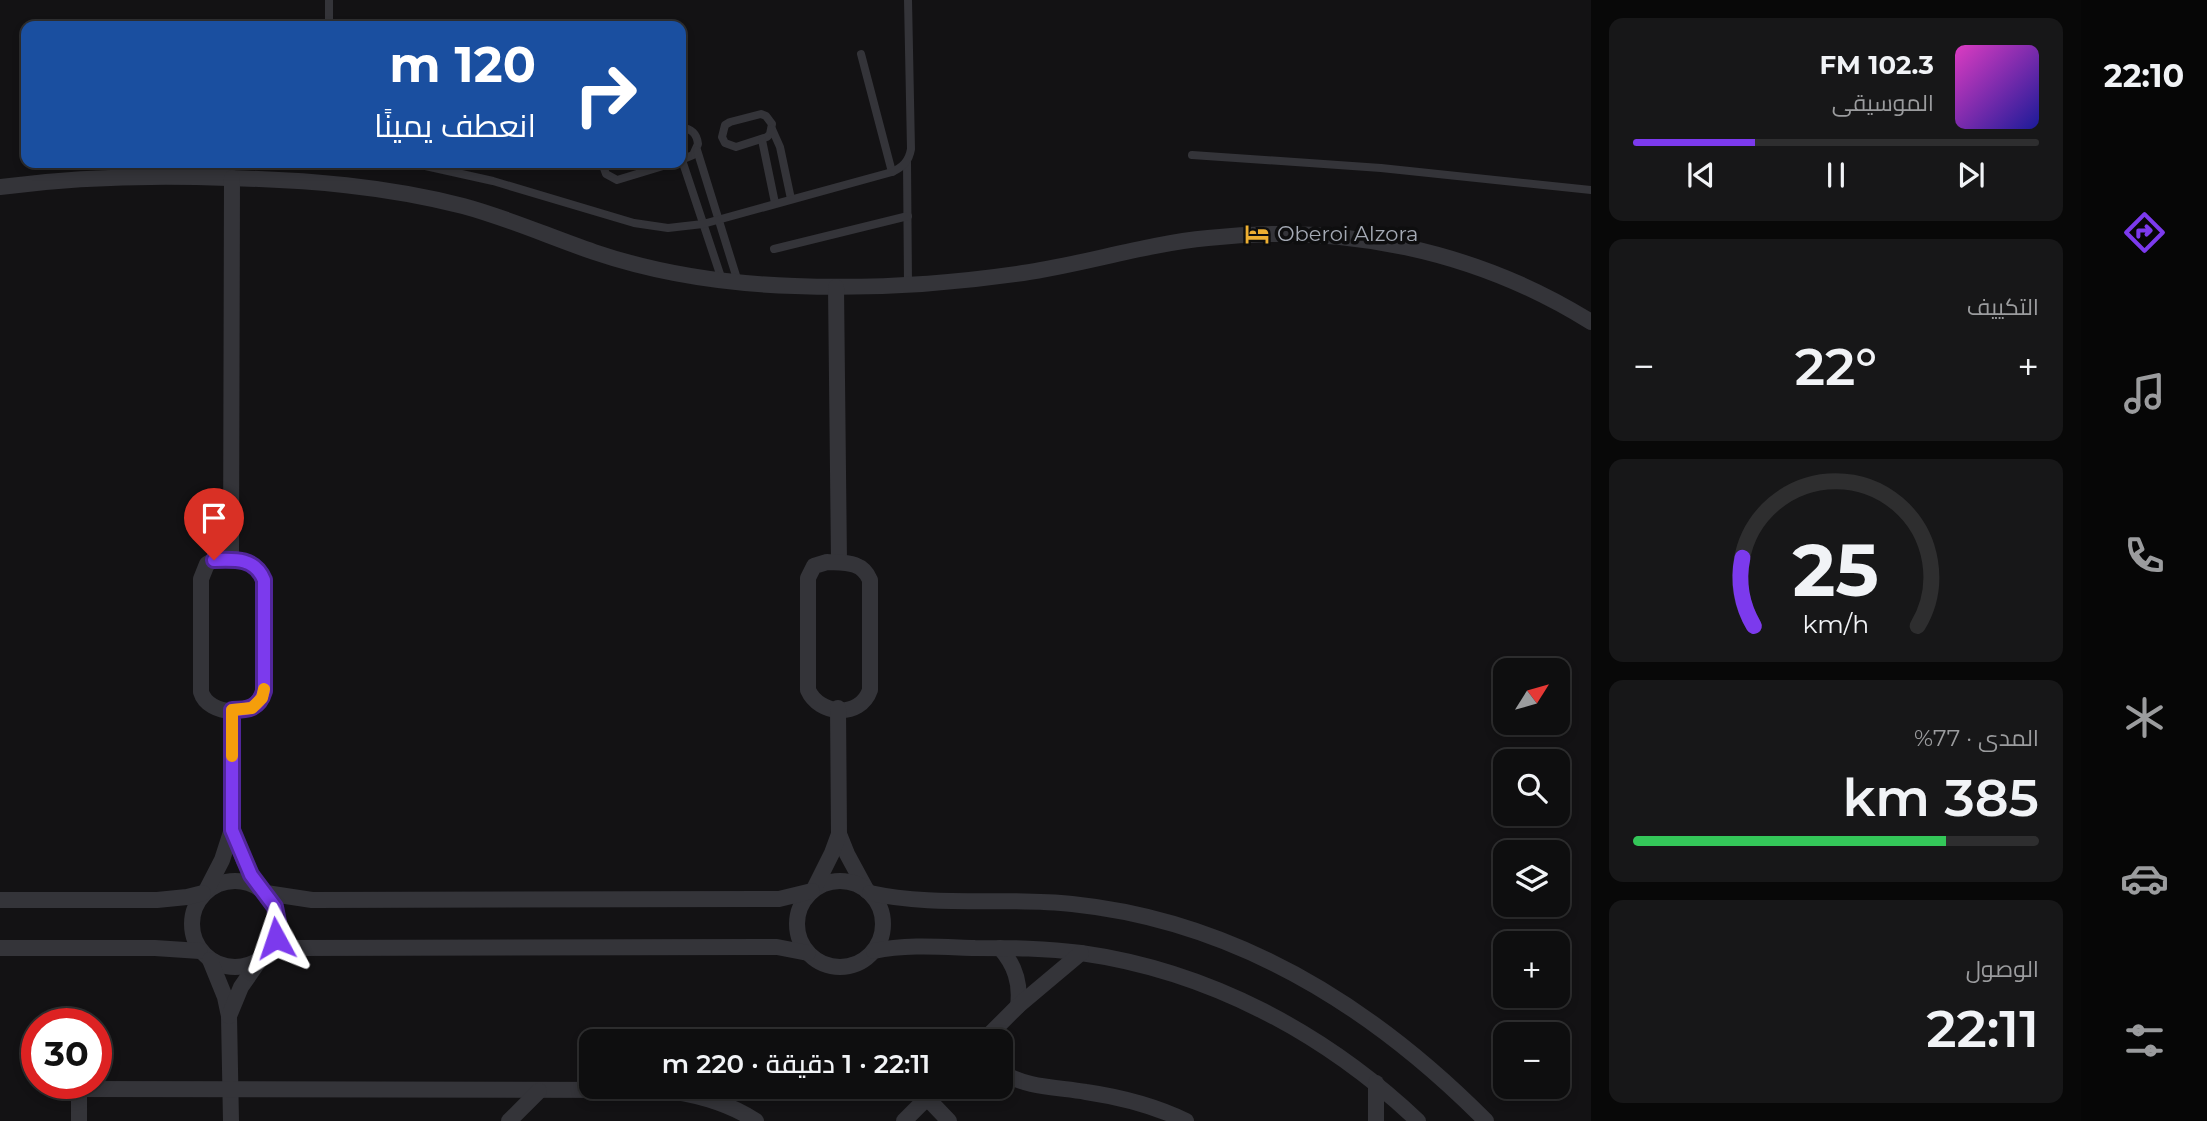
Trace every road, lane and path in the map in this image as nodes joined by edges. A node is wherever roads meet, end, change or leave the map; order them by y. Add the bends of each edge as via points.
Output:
1 (329, 0) edge
2 (908, 0) edge
3 (329, 21) edge
4 (861, 54) dead end
5 (686, 129) edge
6 (772, 129) junction
7 (762, 139) junction
8 (697, 150) junction
9 (1192, 155) dead end
10 (686, 158) edge
11 (907, 162) junction
12 (460, 168) edge
13 (604, 168) edge
14 (657, 168) edge
15 (684, 168) edge
16 (891, 172) junction
17 (232, 178) junction
18 (0, 187) edge
19 (1591, 190) edge
20 (791, 199) junction
21 (775, 203) junction
22 (908, 216) junction
23 (719, 219) junction
24 (703, 224) junction
25 (774, 249) dead end
26 (730, 281) junction
27 (908, 284) junction
28 (836, 287) junction
29 (1591, 322) edge
30 (231, 560) junction
31 (839, 562) junction
32 (838, 708) junction
33 (232, 710) junction
34 (232, 830) junction
35 (839, 834) junction
36 (813, 890) junction
37 (205, 891) junction
38 (263, 891) junction
39 (869, 892) junction
40 (0, 900) edge
41 (0, 948) edge
42 (1000, 948) junction
43 (874, 951) junction
44 (808, 953) junction
45 (1082, 953) junction
46 (205, 956) junction
47 (264, 956) junction
48 (1018, 1006) junction
49 (229, 1016) junction
50 (995, 1029) edge
51 (1013, 1077) edge
52 (1376, 1083) junction
53 (230, 1089) junction
54 (539, 1091) junction
55 (926, 1099) edge
56 (937, 1099) edge
57 (79, 1121) edge
58 (231, 1121) edge
59 (509, 1121) edge
60 (756, 1121) edge
61 (904, 1121) edge
62 (949, 1121) edge
63 (1186, 1121) edge
64 (1376, 1121) edge
65 (1418, 1121) edge
66 (1486, 1121) edge

1 - 3 lane
2 - 11 lane via 911,149
4 - 16 lane
5 - 8 lane via 698,138
6 - 7 lane
6 - 7 lane via 761,114 730,122 722,131 730,146
6 - 20 lane
7 - 21 lane
8 - 10 lane
8 - 23 lane
9 - 19 lane via 1381,167
11 - 16 lane
11 - 22 lane
12 - 24 lane via 634,223 668,228
13 - 14 lane via 617,180
15 - 24 lane
16 - 20 lane
17 - 18 street via 104,177
17 - 26 street via 319,181 426,197 493,214 628,262
17 - 30 street
20 - 21 lane
21 - 23 lane
22 - 25 lane
22 - 27 lane
23 - 24 lane
23 - 26 lane
24 - 26 lane
26 - 28 street
27 - 28 street
27 - 29 street via 1027,273 1207,238 1307,233 1424,250 1468,263 1510,278
28 - 31 street
30 - 33 street via 214,560 202,571 201,692 213,708
30 - 33 street via 256,566 265,589 264,691 252,708
31 - 32 street via 820,563 810,572 808,643 808,690 817,704
31 - 32 street via 856,564 870,580 870,691 858,708
32 - 35 street
33 - 34 street
34 - 37 street
34 - 38 street
35 - 36 street
35 - 39 street
36 - 38 street via 762,900 312,900
36 - 39 street via 841,881
36 - 44 street via 801,904 797,921 799,938
37 - 38 street via 234,880
37 - 40 street via 156,900
37 - 46 street via 191,922 193,937
38 - 47 street via 275,907 278,922 276,938
39 - 43 street via 883,921
39 - 66 street via 899,898 1071,904 1128,912 1184,927 1249,952 1337,997 1423,1060
41 - 46 street via 155,948
42 - 43 street
42 - 45 street
42 - 48 street via 1017,975
43 - 44 street via 866,960 842,968 829,967
44 - 47 street via 777,947 296,948
45 - 48 street
45 - 52 street via 1165,972 1223,992 1310,1036
46 - 47 street via 234,968
46 - 49 street
47 - 49 street via 241,987
48 - 50 street
49 - 53 street
51 - 63 street via 1028,1084 1133,1102
52 - 64 street
52 - 65 street
53 - 54 street
53 - 57 street via 72,1089
53 - 58 street
54 - 59 street
54 - 60 street via 680,1092 714,1100
55 - 61 street
56 - 62 street

